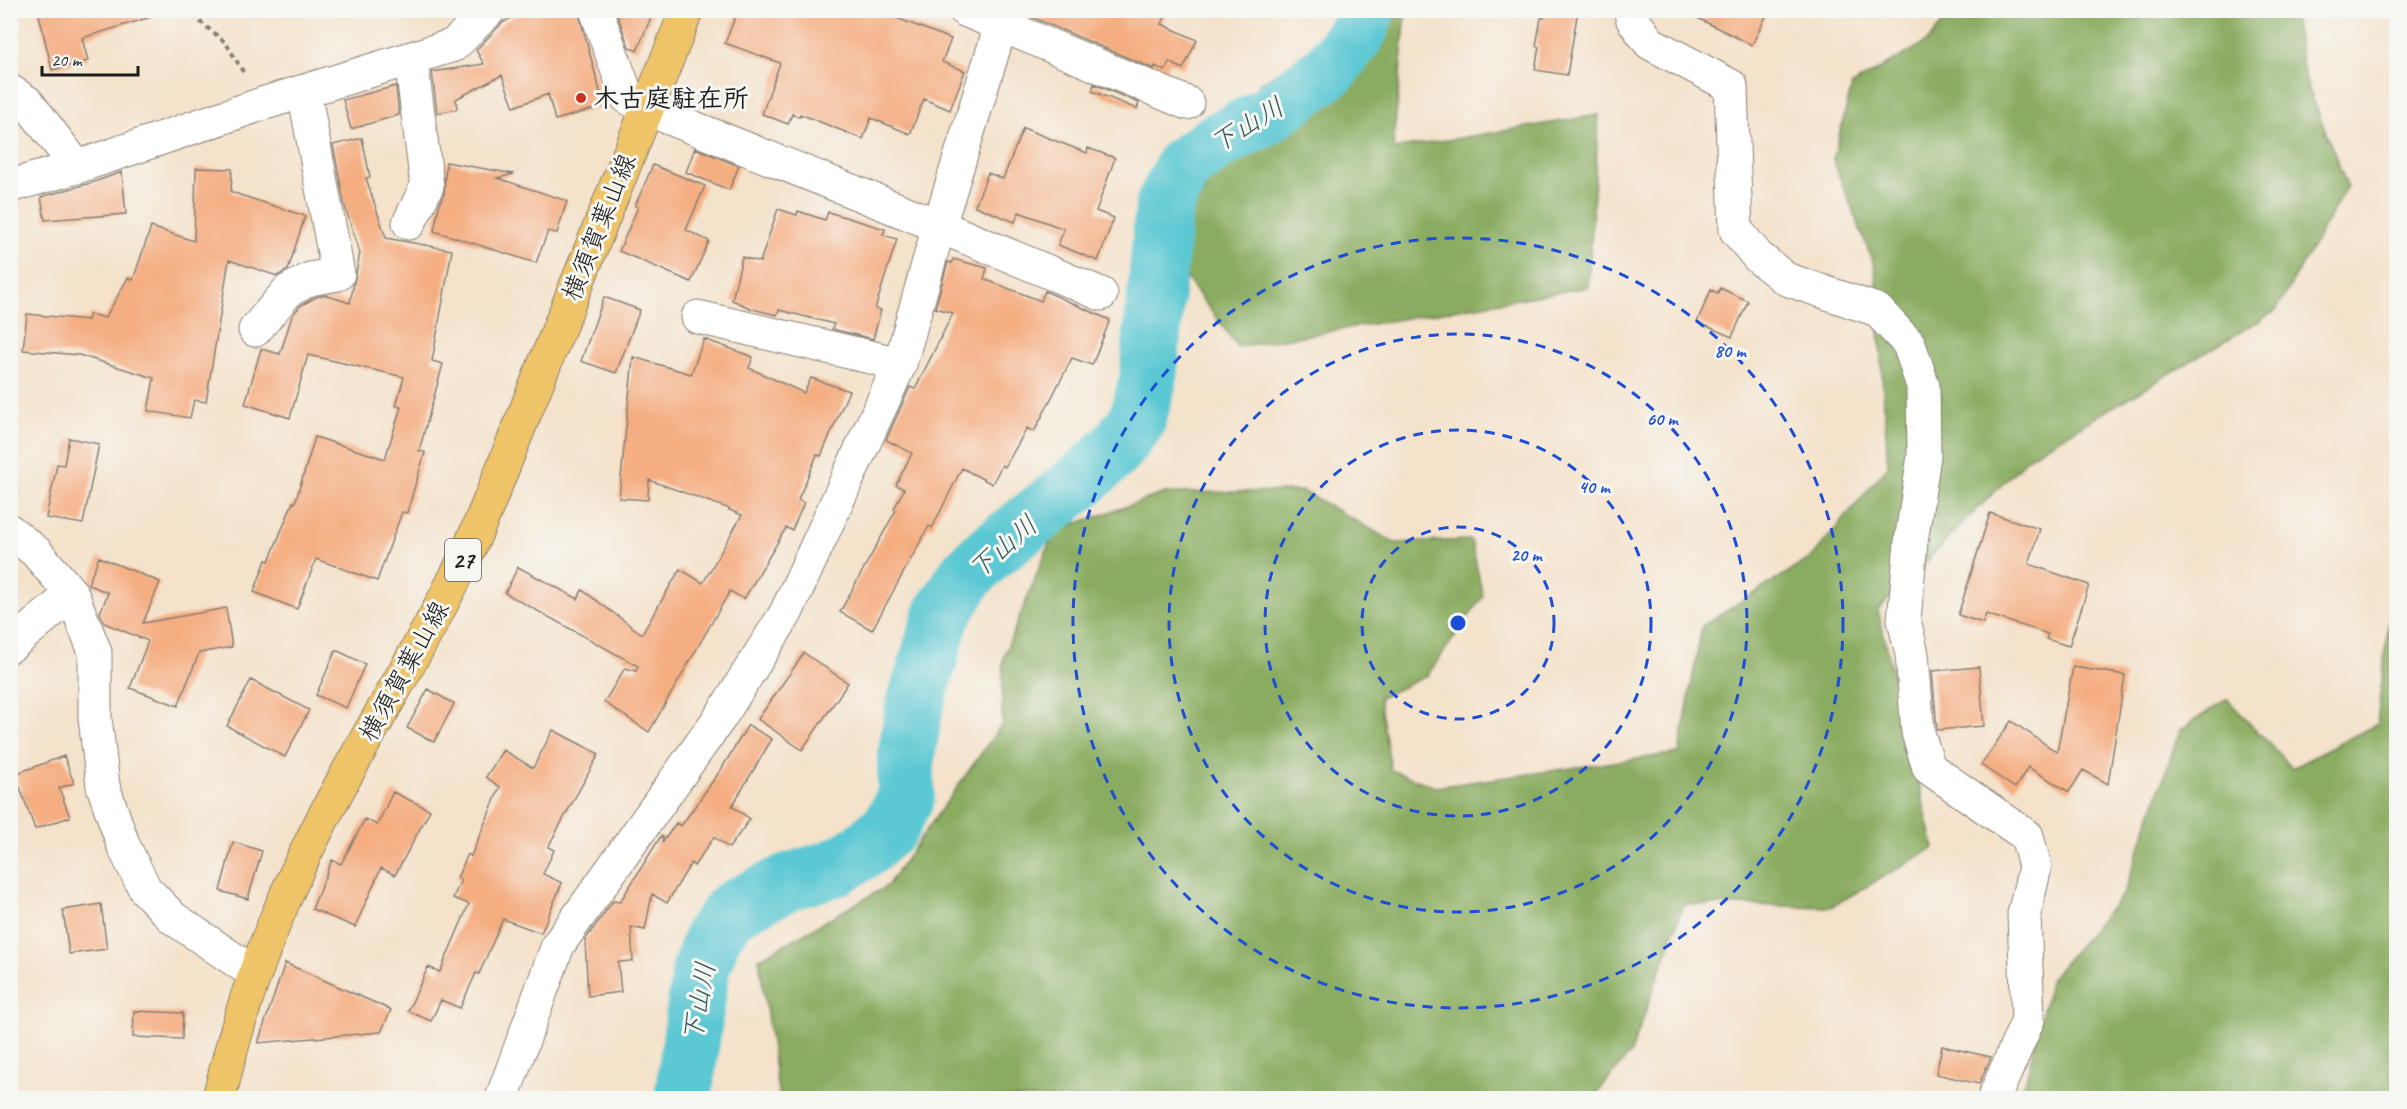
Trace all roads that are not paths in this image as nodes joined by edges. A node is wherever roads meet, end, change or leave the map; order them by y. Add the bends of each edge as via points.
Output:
1 (489, 10) edge
2 (597, 10) edge
3 (687, 10) edge
4 (965, 10) edge
5 (1630, 10) edge
6 (1001, 25) junction
7 (411, 59) junction
8 (10, 91) edge
9 (304, 91) junction
10 (1186, 103) dead end
11 (647, 109) junction
12 (77, 167) junction
13 (10, 186) edge
14 (409, 223) dead end
15 (939, 226) junction
16 (1101, 294) dead end
17 (698, 317) dead end
18 (255, 330) dead end
19 (900, 364) junction
20 (10, 531) edge
21 (72, 594) junction
22 (10, 646) edge
23 (254, 973) junction
24 (219, 1098) edge
25 (502, 1098) edge
26 (1994, 1098) edge

1 - 7 street via 454,45
2 - 11 street via 627,97
3 - 11 main road, 横須賀葉山線 / 27
4 - 6 street
5 - 26 street via 1650,44 1731,86 1736,230 1758,257 1786,279 1877,310 1909,344 1913,355 1923,386 1924,456 1904,620 1912,654 1918,734 1929,768 2027,837 2035,867 2024,914 2028,1020
6 - 10 street
6 - 15 street
7 - 9 street
7 - 14 street via 427,186
8 - 12 street via 27,102
9 - 12 street
9 - 18 street via 338,274 309,279 288,291
11 - 15 street
11 - 23 main road, 横須賀葉山線 / 27 via 488,507 455,578 288,889
12 - 13 street
15 - 16 street
15 - 19 street
17 - 19 street
19 - 25 street via 786,614 721,716 558,945
20 - 21 street via 36,552
21 - 22 street
21 - 23 street via 95,652 95,718 103,786 124,848 146,889 173,918
23 - 24 main road, 横須賀葉山線 / 27

